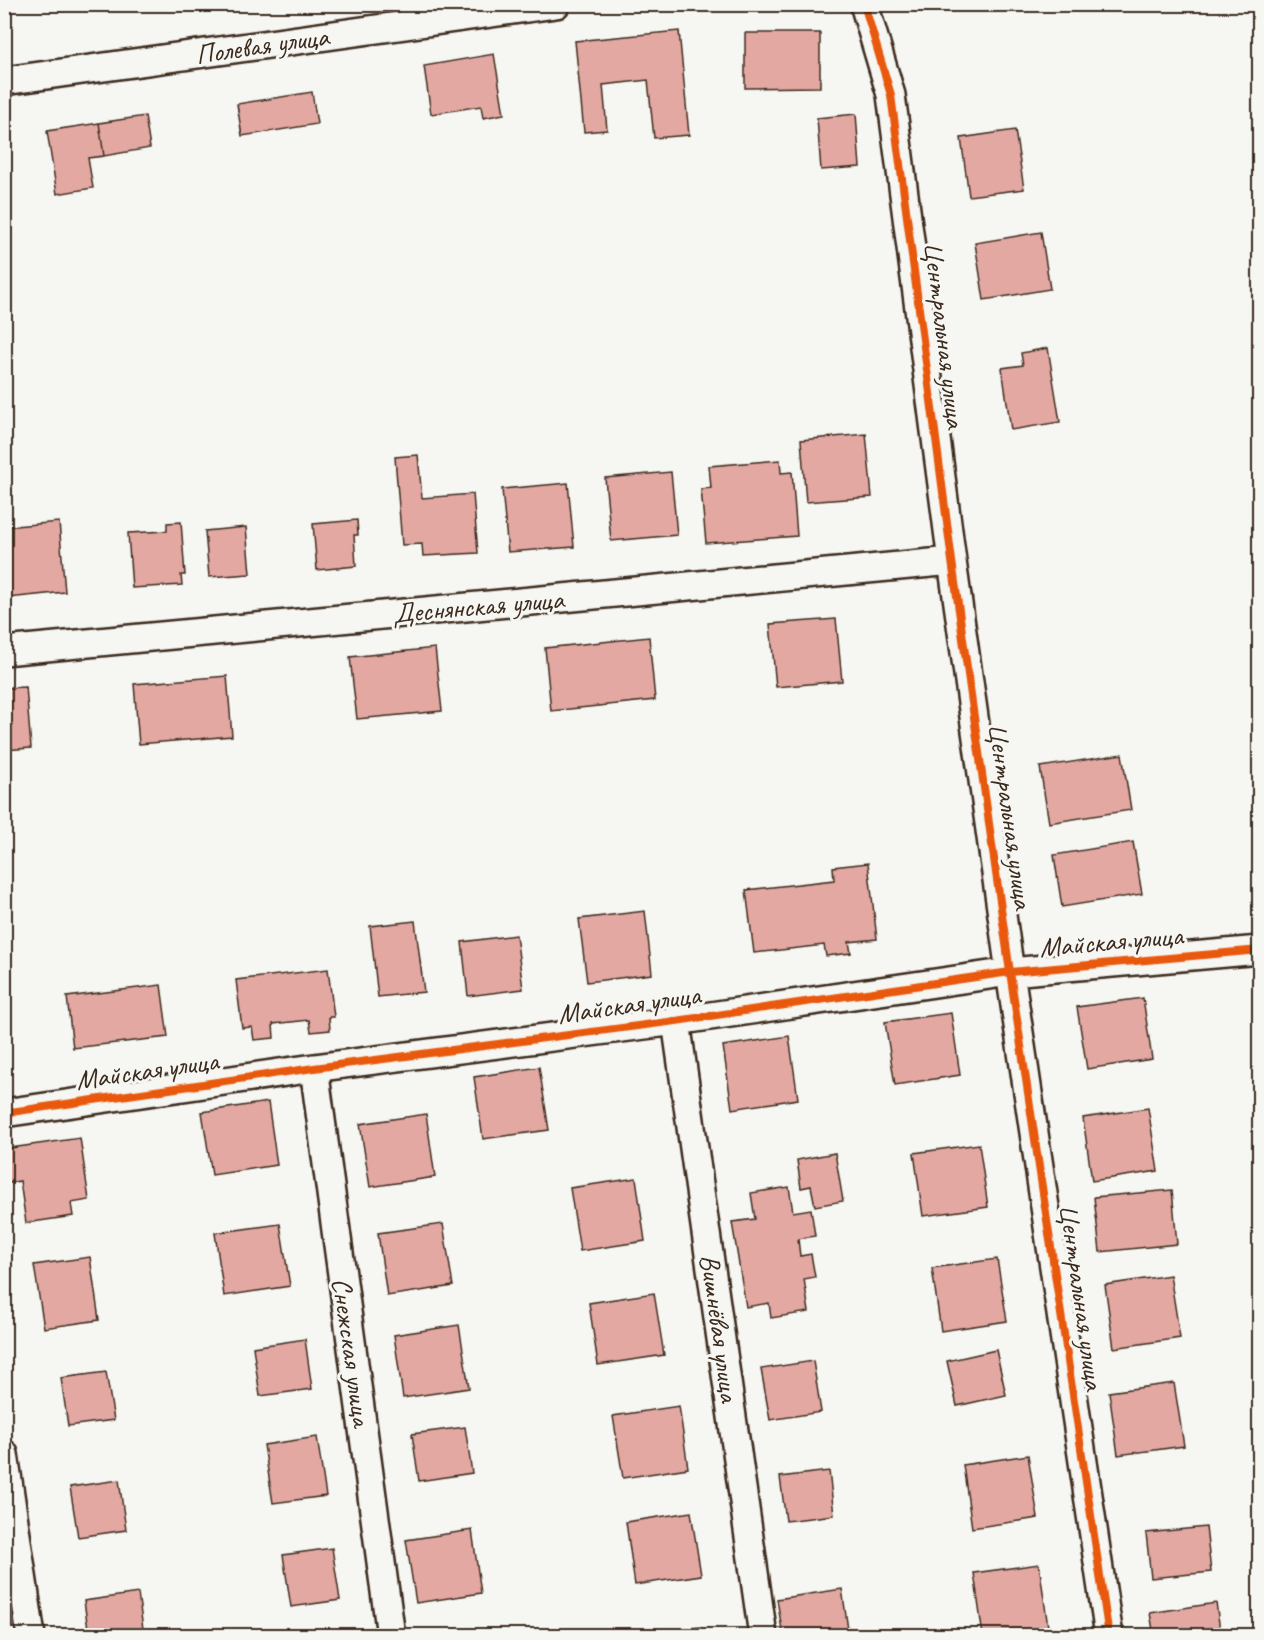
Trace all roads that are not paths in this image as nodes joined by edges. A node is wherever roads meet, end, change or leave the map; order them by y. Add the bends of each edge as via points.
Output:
1 (556, 4) edge
2 (864, 4) edge
3 (4, 81) edge
4 (952, 561) junction
5 (4, 651) edge
6 (1260, 950) edge
7 (1010, 972) junction
8 (676, 1022) junction
9 (314, 1068) junction
10 (4, 1113) edge
11 (4, 1454) edge
12 (31, 1635) edge
13 (390, 1635) edge
14 (763, 1635) edge
15 (1109, 1635) edge

1 - 3 street, Полевая улица
2 - 4 street, Центральная улица via 891,95
4 - 5 street, Деснянская улица
4 - 7 street, Центральная улица
6 - 7 street, Майская улица
7 - 8 street, Майская улица
7 - 15 street, Центральная улица
8 - 9 street, Майская улица
8 - 14 street, Вишнёвая улица
9 - 10 street, Майская улица
9 - 13 street, Снежская улица
11 - 12 street

